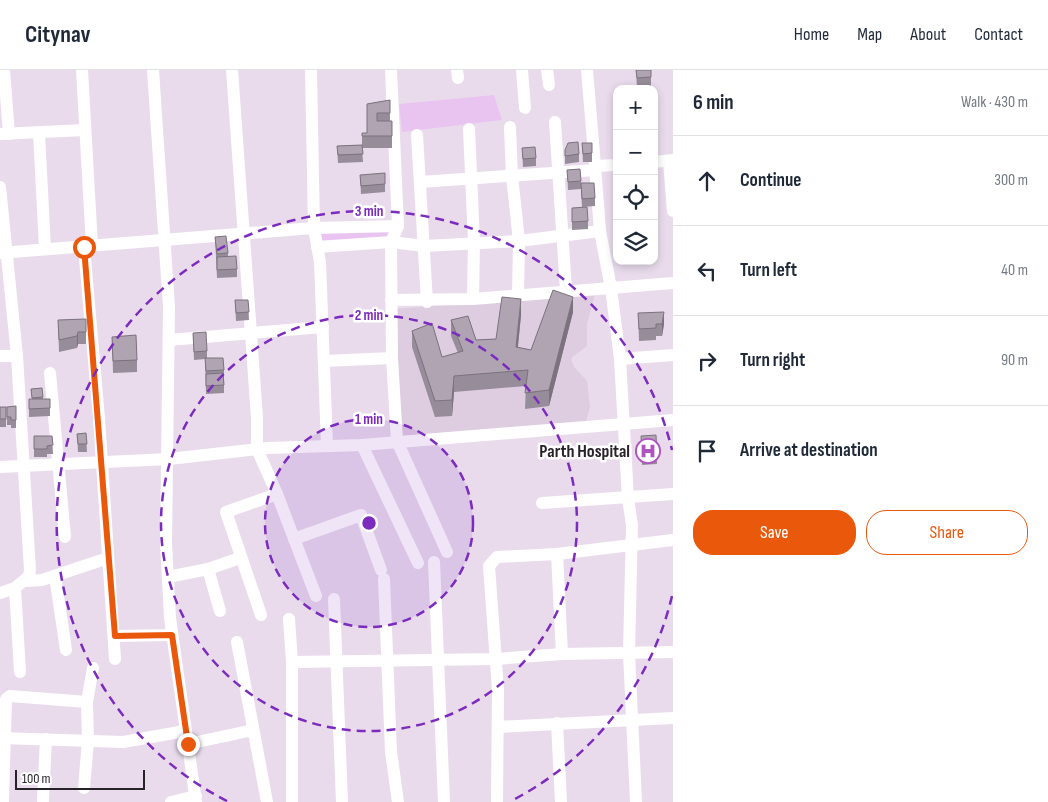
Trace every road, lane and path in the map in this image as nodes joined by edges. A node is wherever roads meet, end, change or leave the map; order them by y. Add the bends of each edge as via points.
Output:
1 (4, 70) edge
2 (82, 70) edge
3 (153, 70) edge
4 (232, 70) edge
5 (311, 70) edge
6 (391, 70) edge
7 (522, 70) edge
8 (548, 70) edge
9 (587, 70) edge
10 (549, 85) dead end
11 (525, 108) dead end
12 (555, 122) dead end
13 (510, 127) dead end
14 (469, 129) dead end
15 (85, 130) junction
16 (39, 133) junction
17 (4, 134) edge
18 (417, 135) dead end
19 (671, 160) edge
20 (658, 162) edge
21 (613, 166) edge
22 (595, 168) junction
23 (557, 171) junction
24 (512, 176) junction
25 (470, 180) junction
26 (420, 182) junction
27 (0, 187) edge
28 (673, 210) edge
29 (398, 226) junction
30 (314, 228) junction
31 (600, 232) junction
32 (244, 235) junction
33 (562, 236) junction
34 (164, 239) junction
35 (519, 241) junction
36 (391, 242) junction
37 (474, 242) junction
38 (88, 246) junction
39 (424, 246) junction
40 (317, 247) junction
41 (45, 248) junction
42 (4, 252) edge
43 (673, 282) edge
44 (611, 288) junction
45 (566, 290) junction
46 (518, 295) junction
47 (473, 299) junction
48 (392, 300) junction
49 (427, 302) junction
50 (323, 327) junction
51 (251, 333) junction
52 (169, 340) junction
53 (673, 355) edge
54 (0, 356) edge
55 (18, 356) junction
56 (392, 358) junction
57 (620, 359) junction
58 (324, 361) junction
59 (50, 373) dead end
60 (673, 420) edge
61 (624, 424) junction
62 (397, 442) junction
63 (327, 445) junction
64 (362, 445) junction
65 (257, 449) junction
66 (168, 459) junction
67 (101, 463) junction
68 (57, 464) junction
69 (24, 465) junction
70 (0, 467) edge
71 (277, 494) junction
72 (673, 494) edge
73 (628, 498) junction
74 (542, 503) dead end
75 (65, 537) dead end
76 (294, 539) junction
77 (673, 540) edge
78 (631, 545) junction
79 (448, 552) dead end
80 (557, 554) junction
81 (108, 558) junction
82 (240, 558) junction
83 (434, 562) dead end
84 (418, 563) dead end
85 (208, 569) junction
86 (55, 576) junction
87 (168, 577) junction
88 (20, 584) junction
89 (0, 593) edge
90 (316, 596) dead end
91 (334, 600) dead end
92 (220, 611) dead end
93 (261, 615) dead end
94 (289, 620) dead end
95 (172, 635) junction
96 (115, 636) junction
97 (237, 642) dead end
98 (66, 650) dead end
99 (673, 652) edge
100 (629, 653) junction
101 (562, 654) junction
102 (115, 659) dead end
103 (496, 659) junction
104 (388, 660) junction
105 (437, 660) junction
106 (336, 661) junction
107 (292, 662) junction
108 (93, 668) dead end
109 (20, 672) dead end
110 (87, 702) junction
111 (673, 718) edge
112 (633, 720) junction
113 (557, 723) junction
114 (498, 727) junction
115 (253, 730) junction
116 (185, 731) junction
117 (2, 738) edge
118 (46, 739) junction
119 (88, 741) junction
120 (188, 744) junction
121 (84, 788) dead end
122 (196, 799) edge
123 (43, 800) dead end
124 (3, 801) edge
125 (171, 802) edge
126 (267, 802) edge
127 (292, 802) edge
128 (342, 802) edge
129 (398, 802) edge
130 (444, 802) edge
131 (497, 802) edge
132 (561, 802) edge
133 (636, 802) edge

1 - 17 street
2 - 15 street
3 - 34 street
4 - 32 street
5 - 30 street
6 - 29 street
7 - 11 street
8 - 10 street
9 - 22 street
12 - 23 street
13 - 24 street
14 - 25 street
15 - 16 street
15 - 38 street
16 - 17 street
16 - 41 street
18 - 26 street
19 - 20 street
19 - 28 street
21 - 22 street
22 - 23 street
22 - 31 street
23 - 24 street
23 - 33 street
24 - 25 street
24 - 35 street
25 - 26 street
25 - 37 street
26 - 39 street
27 - 42 street
29 - 30 street
29 - 36 street
30 - 32 street
30 - 40 street
31 - 33 street
31 - 44 street
32 - 34 street
32 - 51 street
33 - 35 street
33 - 45 street
34 - 38 street
34 - 52 street
35 - 37 street
35 - 46 street
36 - 39 street
36 - 40 street
36 - 48 street
37 - 39 street
37 - 47 street
38 - 41 street
38 - 67 street
39 - 49 street
40 - 50 street
41 - 42 street
42 - 55 street
43 - 44 street
44 - 45 street
44 - 57 street
45 - 46 street
46 - 47 street
47 - 49 street
48 - 49 street
48 - 56 street
50 - 51 street
50 - 58 street
51 - 52 street
51 - 65 street
52 - 66 street
53 - 57 street
54 - 55 street
55 - 69 street
56 - 58 street
56 - 62 street
57 - 61 street
58 - 63 street
59 - 68 street
60 - 61 street
61 - 62 street
61 - 73 street
62 - 64 street
62 - 79 street
63 - 64 street
63 - 65 street
64 - 84 street
65 - 66 street
65 - 71 street
66 - 67 street
66 - 87 street
67 - 68 street
67 - 81 street
68 - 69 street
68 - 75 street
69 - 70 street
69 - 88 street via 30,570 29,576
71 - 76 street
71 - 82 street via 226,512
72 - 73 street
73 - 74 street
73 - 78 street
76 - 90 street
76 - 104 street via 361,515 383,574
77 - 78 street
78 - 80 street
78 - 100 street
80 - 101 street
80 - 103 street via 497,557 489,566
81 - 86 street
81 - 96 street
82 - 85 street
82 - 93 street
83 - 105 street
85 - 87 street
85 - 92 street
86 - 88 street
86 - 98 street
87 - 95 street
88 - 89 street
88 - 109 street
91 - 106 street
94 - 107 street
95 - 96 street
95 - 116 street
96 - 102 street
97 - 115 street
99 - 100 street
100 - 101 street
100 - 112 street
101 - 103 street
103 - 105 street
103 - 114 street
104 - 105 street
104 - 106 street
104 - 129 street via 391,752
105 - 130 street
106 - 107 street
106 - 128 street
107 - 127 street
108 - 110 street
110 - 117 street via 7,696
110 - 119 street
111 - 112 street
112 - 113 street
112 - 133 street
113 - 114 street
113 - 132 street
114 - 131 street
115 - 120 street
115 - 126 street
116 - 119 street via 123,742
116 - 120 street
117 - 118 street
117 - 124 street
118 - 119 street
118 - 123 street
119 - 121 street
120 - 122 street
122 - 125 street

